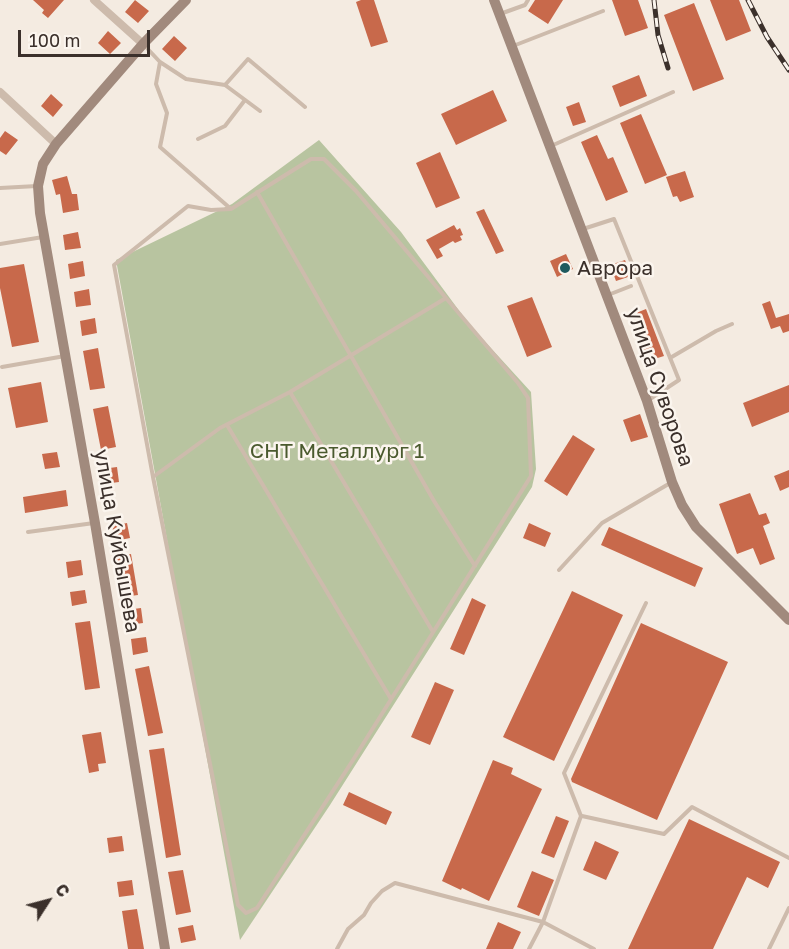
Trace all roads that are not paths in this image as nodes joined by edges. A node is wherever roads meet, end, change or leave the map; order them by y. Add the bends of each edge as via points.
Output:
1 (93, 0) edge
2 (186, 0) edge
3 (494, 0) edge
4 (528, 0) edge
5 (603, 11) dead end
6 (500, 14) junction
7 (143, 44) junction
8 (512, 47) junction
9 (160, 62) junction
10 (225, 85) junction
11 (0, 92) edge
12 (673, 92) dead end
13 (245, 100) junction
14 (305, 107) dead end
15 (260, 111) dead end
16 (198, 139) dead end
17 (56, 144) junction
18 (551, 146) junction
19 (38, 186) junction
20 (0, 188) edge
21 (257, 192) junction
22 (231, 208) junction
23 (582, 230) junction
24 (44, 237) junction
25 (0, 244) edge
26 (631, 286) dead end
27 (607, 296) junction
28 (446, 298) junction
29 (732, 324) dead end
30 (66, 356) junction
31 (351, 356) junction
32 (670, 358) junction
33 (2, 367) dead end
34 (290, 392) junction
35 (647, 401) junction
36 (226, 425) junction
37 (153, 477) junction
38 (672, 482) junction
39 (95, 523) junction
40 (28, 532) dead end
41 (475, 566) junction
42 (559, 570) dead end
43 (646, 603) dead end
44 (789, 620) edge
45 (433, 632) junction
46 (391, 699) junction
47 (581, 816) junction
48 (789, 858) edge
49 (789, 908) edge
50 (543, 922) junction
51 (165, 949) edge
52 (337, 949) edge
53 (529, 949) edge
54 (594, 949) edge
55 (769, 949) edge

1 - 7 street
2 - 7 main road, улица Куйбышева
3 - 6 main road, улица Суворова
4 - 6 lane via 525,5
5 - 8 lane
6 - 8 main road, улица Суворова
7 - 9 lane
7 - 17 main road, улица Куйбышева
8 - 18 main road, улица Суворова
9 - 10 lane via 186,79
9 - 22 lane via 156,84 167,114 160,147
10 - 13 lane
10 - 14 lane via 248,59
11 - 17 street
12 - 18 lane
13 - 15 lane
13 - 16 lane via 225,126
17 - 19 main road, улица Куйбышева via 43,164
18 - 23 main road, улица Суворова
19 - 20 lane
19 - 24 main road, улица Куйбышева
21 - 22 lane
21 - 28 lane via 310,159 324,159 356,190
21 - 31 lane
22 - 37 lane via 188,206 114,265
23 - 27 main road, улица Суворова
23 - 32 lane via 614,219
24 - 25 lane
24 - 30 main road, улица Куйбышева
26 - 27 lane
27 - 35 main road, улица Суворова
28 - 31 lane
28 - 41 lane via 528,398 531,476
29 - 32 lane
30 - 33 lane
30 - 39 main road, улица Куйбышева
31 - 34 lane
31 - 41 lane
32 - 35 lane via 679,380
34 - 36 lane
34 - 45 lane
35 - 38 main road, улица Суворова
36 - 37 lane
36 - 46 lane
37 - 46 lane via 238,905 246,913 257,908
38 - 42 lane via 602,523
38 - 44 main road, улица Суворова via 696,527
39 - 40 lane
39 - 51 main road, улица Куйбышева
41 - 45 lane
43 - 47 lane via 564,773
45 - 46 lane
47 - 48 lane via 664,834 692,807
47 - 50 lane
49 - 55 lane
50 - 52 lane via 395,882 348,928
50 - 53 lane
50 - 54 lane

